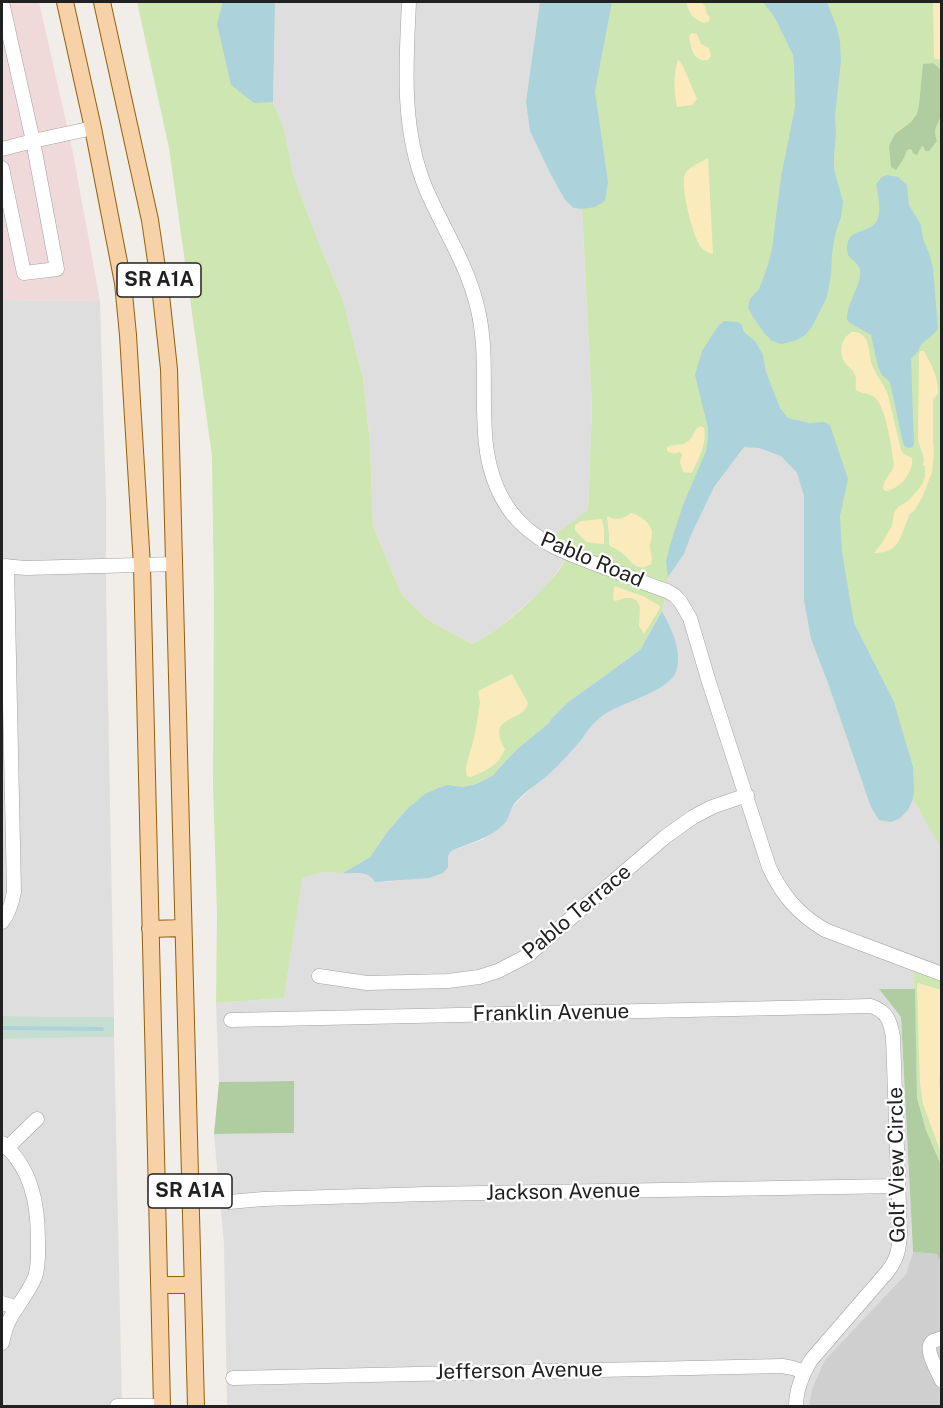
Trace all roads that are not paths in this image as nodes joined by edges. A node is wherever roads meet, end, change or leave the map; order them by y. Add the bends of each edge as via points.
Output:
1 (2, 2) edge
2 (65, 2) edge
3 (102, 2) edge
4 (409, 2) edge
5 (93, 128) junction
6 (33, 141) junction
7 (2, 149) edge
8 (2, 168) edge
9 (175, 564) junction
10 (4, 566) edge
11 (142, 566) junction
12 (747, 795) junction
13 (2, 922) edge
14 (183, 928) junction
15 (150, 929) junction
16 (942, 974) edge
17 (319, 976) dead end
18 (871, 1006) joint
19 (231, 1020) dead end
20 (37, 1119) dead end
21 (4, 1145) edge
22 (898, 1186) junction
23 (229, 1202) dead end
24 (159, 1285) junction
25 (192, 1285) junction
26 (2, 1303) edge
27 (17, 1308) junction
28 (942, 1338) edge
29 (2, 1343) edge
30 (804, 1372) junction
31 (233, 1378) dead end
32 (942, 1381) edge
33 (162, 1406) edge
34 (117, 1407) edge
35 (196, 1407) edge
36 (796, 1407) edge

1 - 6 street
2 - 5 main road, SR A1A
3 - 9 main road, SR A1A via 150,220 161,295 169,369
4 - 12 street, Pablo Road via 405,81 412,141 426,189 464,264 479,312 485,445 495,483 514,516 541,540 667,591 680,601 690,618
5 - 6 street
5 - 11 main road, SR A1A via 129,335
6 - 7 street
6 - 8 street via 57,268 24,273
9 - 11 street
9 - 14 main road, SR A1A
10 - 11 street
10 - 13 street via 14,892
11 - 15 main road, SR A1A
12 - 16 street, Pablo Road via 769,867 785,897 798,911 835,934
12 - 17 street, Pablo Terrace via 693,817 527,956 498,971 448,981 379,983
14 - 15 main road
14 - 25 main road, SR A1A
15 - 24 main road, SR A1A
18 - 19 street, Franklin Avenue
18 - 22 street, Golf View Circle via 887,1015 894,1037
20 - 21 street
21 - 27 street via 18,1158 26,1174 38,1220 36,1275
22 - 23 street, Jackson Avenue via 427,1194
22 - 30 street, Golf View Circle via 899,1251 894,1263
24 - 25 main road
24 - 33 main road, SR A1A
25 - 35 main road, SR A1A
26 - 27 street
27 - 29 street
28 - 32 street via 929,1346
30 - 31 street, Jefferson Avenue via 782,1366
30 - 36 street, Golf View Circle
33 - 34 street

